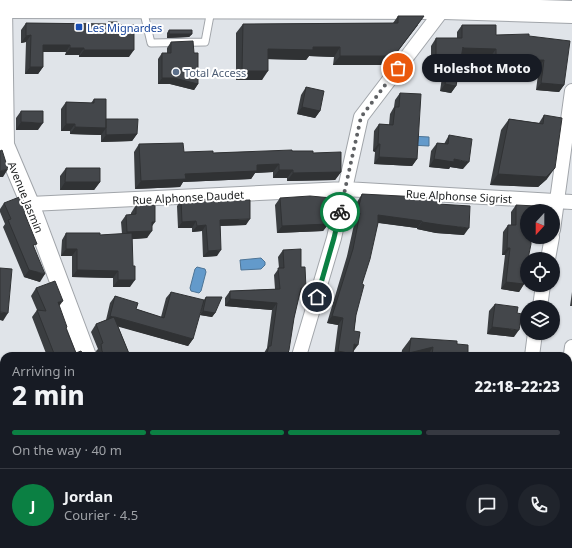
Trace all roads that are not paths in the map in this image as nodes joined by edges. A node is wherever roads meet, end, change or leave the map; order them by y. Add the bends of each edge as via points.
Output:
1 (40, 4) edge
2 (444, 4) edge
3 (2, 7) edge
4 (143, 7) junction
5 (211, 8) junction
6 (572, 12) edge
7 (572, 91) edge
8 (2, 145) edge
9 (345, 189) junction
10 (557, 201) junction
11 (572, 202) edge
12 (30, 204) junction
13 (557, 204) edge
14 (535, 340) edge
15 (86, 352) edge
16 (300, 352) edge
17 (533, 352) edge

1 - 3 main road
1 - 4 main road
2 - 5 main road
2 - 6 main road
2 - 9 street via 361,117
3 - 8 street, Avenue Jasmin
4 - 5 main road
4 - 5 lane via 151,43 205,42
7 - 10 street
8 - 12 street, Avenue Jasmin
9 - 10 street, Rue Alphonse Sigrist
9 - 12 street, Rue Alphonse Daudet
9 - 16 street via 334,238
10 - 11 street, Rue Alphonse Sigrist
10 - 13 street
12 - 15 street, Avenue Jasmin
14 - 17 street

